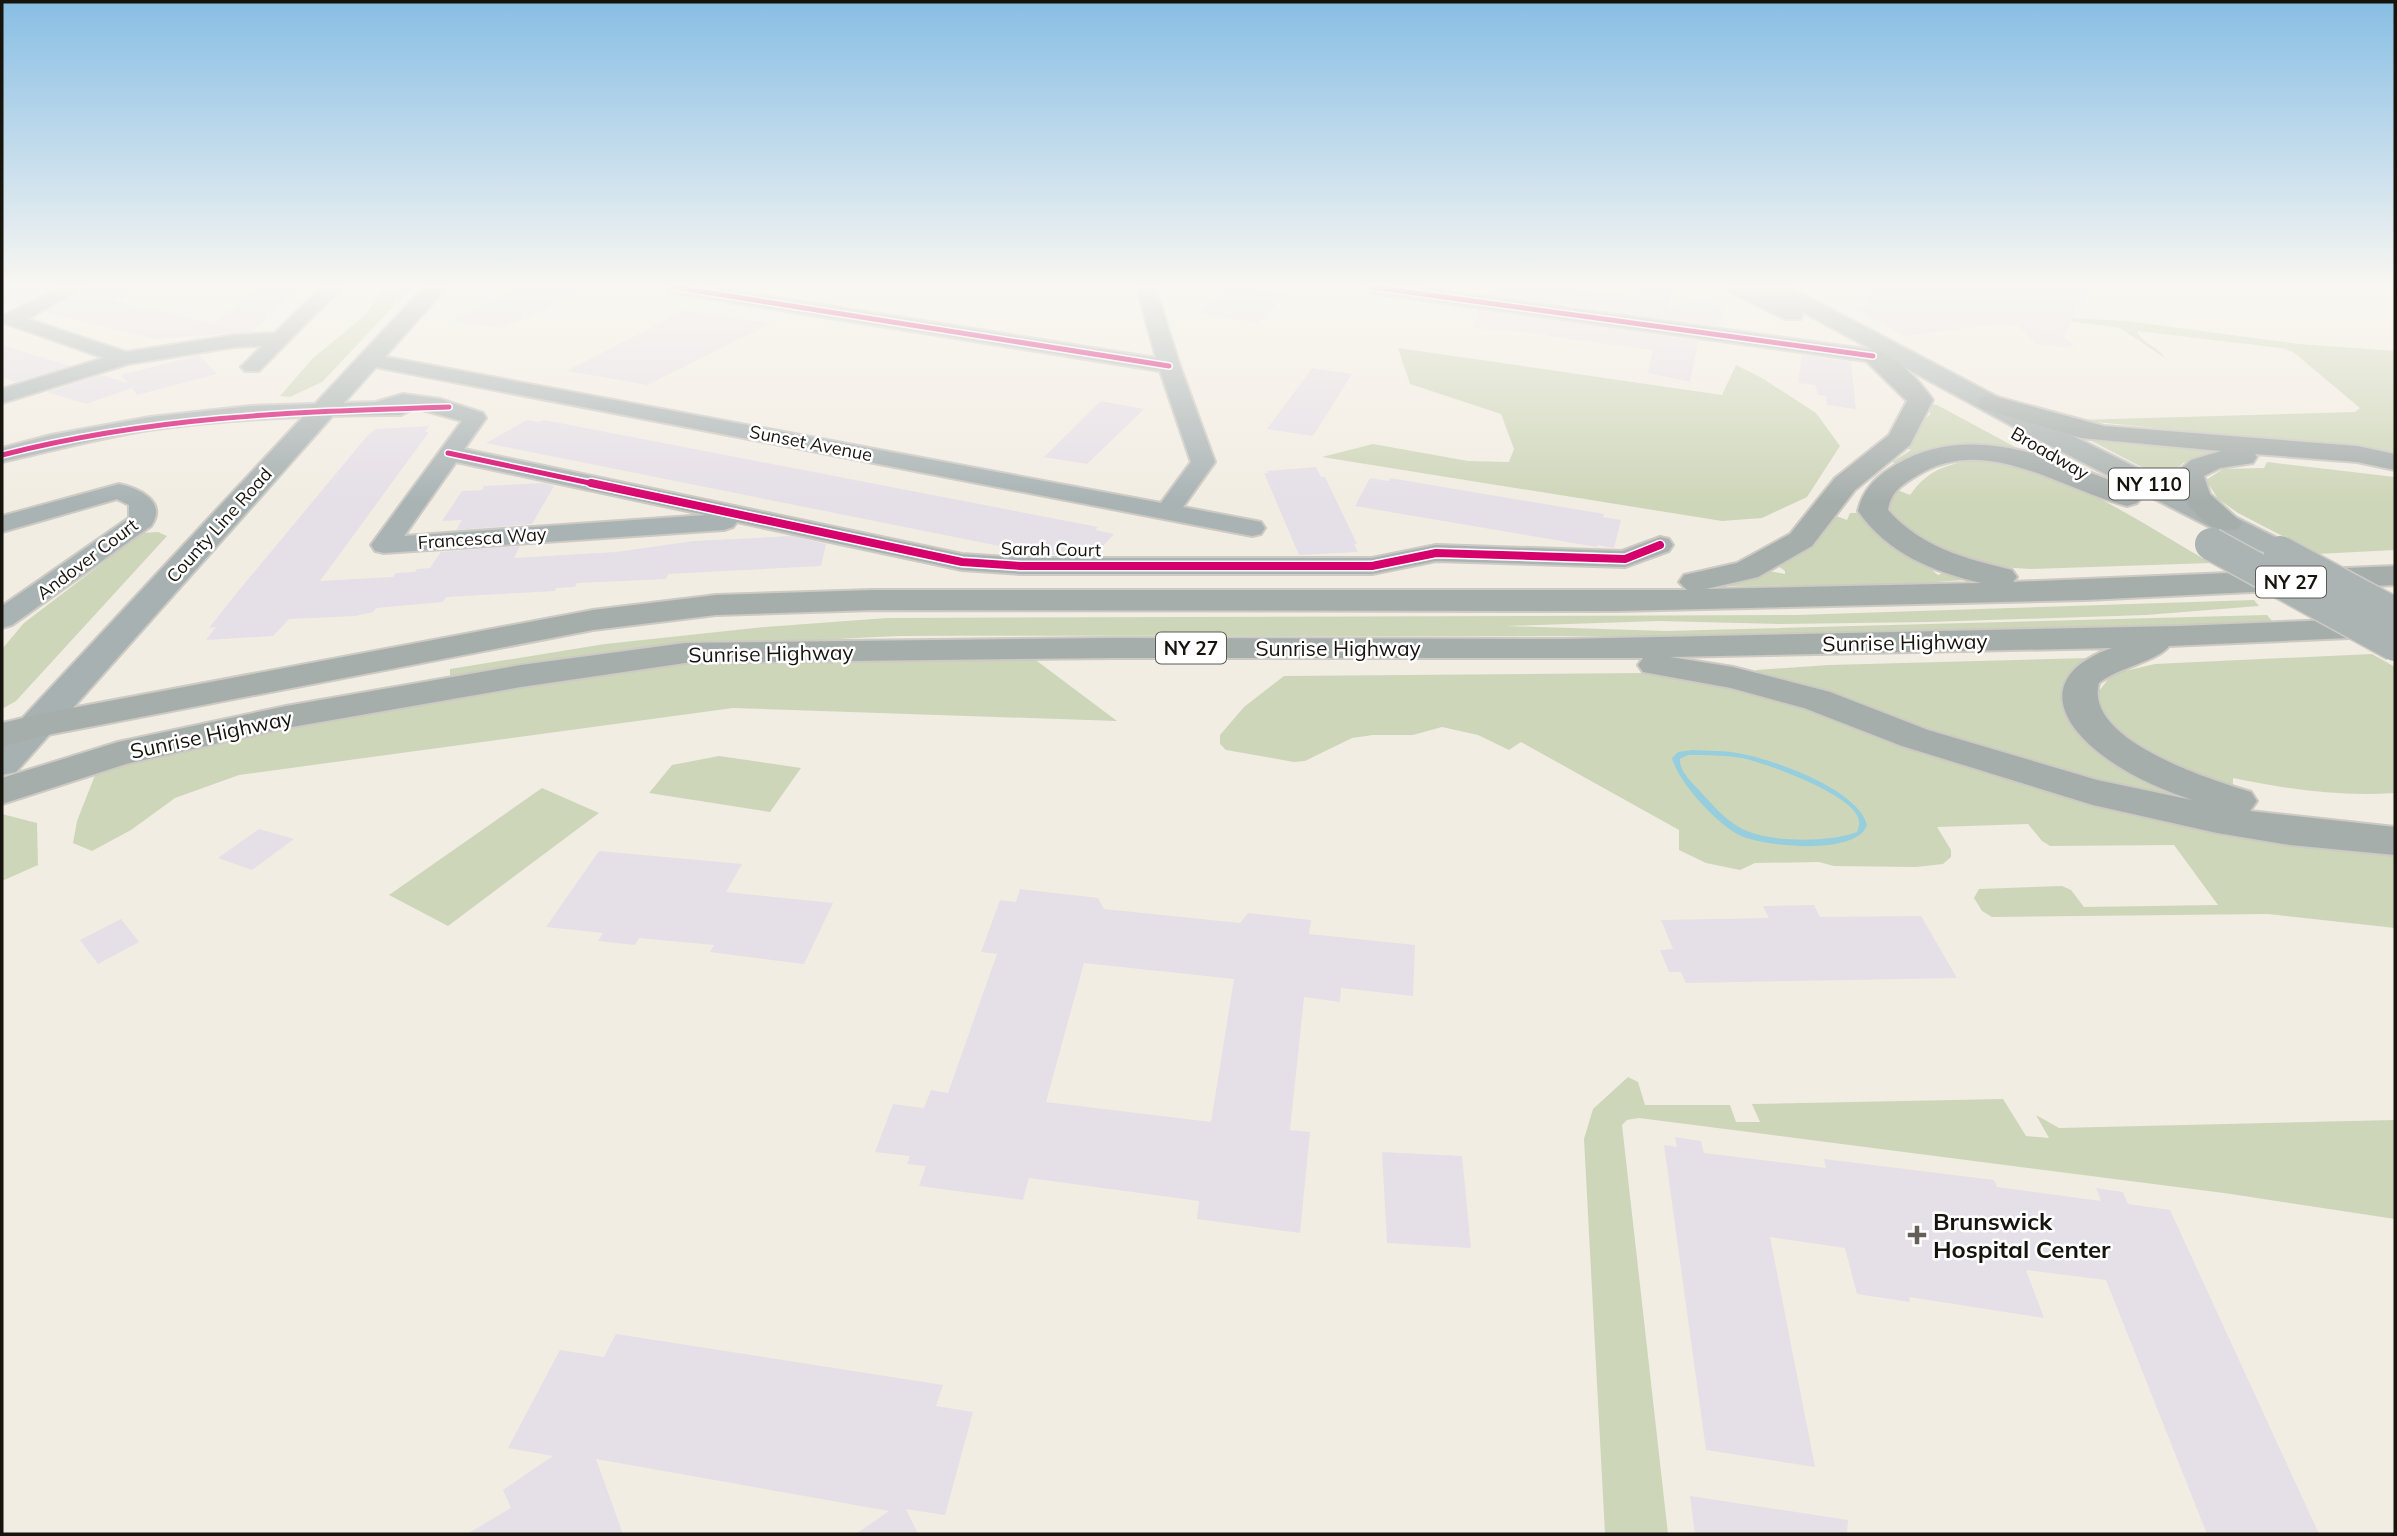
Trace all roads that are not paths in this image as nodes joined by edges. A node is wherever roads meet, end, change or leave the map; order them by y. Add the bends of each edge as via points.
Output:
1 (123, 359) edge
2 (260, 359) edge
3 (1123, 359) edge
4 (1167, 359) edge
5 (1876, 359) edge
6 (1878, 359) edge
7 (1907, 359) edge
8 (370, 360) joint
9 (1169, 366) junction
10 (252, 367) dead end
11 (2, 396) edge
12 (1990, 403) junction
13 (324, 409) junction
14 (448, 453) junction
15 (2, 455) edge
16 (2395, 461) edge
17 (2395, 474) edge
18 (2127, 497) junction
19 (1168, 511) junction
20 (765, 519) junction
21 (2, 524) edge
22 (1252, 528) dead end
23 (2219, 534) junction
24 (1660, 545) dead end
25 (2395, 576) edge
26 (2087, 590) junction
27 (1617, 601) junction
28 (2395, 614) edge
29 (2, 619) edge
30 (2395, 628) edge
31 (2179, 636) junction
32 (2395, 645) edge
33 (1563, 649) junction
34 (40, 724) junction
35 (2, 735) edge
36 (2, 763) edge
37 (2, 791) edge
38 (2395, 815) edge
39 (2395, 841) edge

1 - 11 street
2 - 10 street
3 - 9 street
4 - 9 street
5 - 27 highway via 1920,400 1900,439 1845,484 1801,540 1747,570
6 - 18 main road, Broadway / NY 110
7 - 12 main road, Broadway / NY 110
8 - 13 main road, County Line Road
8 - 19 street, Sunset Avenue
9 - 19 street via 1203,462
12 - 16 highway via 2104,434
12 - 23 main road, Broadway / NY 110
13 - 14 street, Francesca Way via 379,408 378,415 434,414 449,407 475,418
13 - 15 street, Francesca Way via 175,419 104,430
13 - 34 main road, County Line Road
14 - 20 street, Sarah Court
14 - 20 street, Francesca Way via 384,545
17 - 23 highway via 2253,458 2218,459 2189,474 2192,491
18 - 23 main road, Broadway / NY 110
18 - 26 highway via 2021,460 1956,453 1929,458 1895,476 1875,496 1873,511 1885,528 1906,545 1946,565
19 - 22 street, Sunset Avenue
20 - 24 street, Sarah Court via 962,562 1021,566 1372,566 1436,553 1625,559
21 - 29 street, Andover Court via 119,491 141,501 142,521
23 - 28 main road, Broadway / NY 110, bridge via 2264,543
23 - 32 main road, Broadway / NY 110, bridge
25 - 26 highway, Sunrise Highway / NY 27
26 - 27 highway, Sunrise Highway / NY 27
27 - 34 highway, Sunrise Highway / NY 27 via 873,600 716,605 485,639
30 - 31 highway, Sunrise Highway / NY 27
31 - 33 highway, Sunrise Highway / NY 27
31 - 38 highway via 2085,675 2078,693 2082,710 2099,732 2156,772 2196,790 2248,804 2331,814
33 - 37 highway, Sunrise Highway / NY 27 via 685,653 286,717 118,754
33 - 39 highway via 1733,678 1817,700 1916,738 2093,792 2217,820
34 - 35 highway, Sunrise Highway / NY 27
34 - 36 main road, County Line Road

